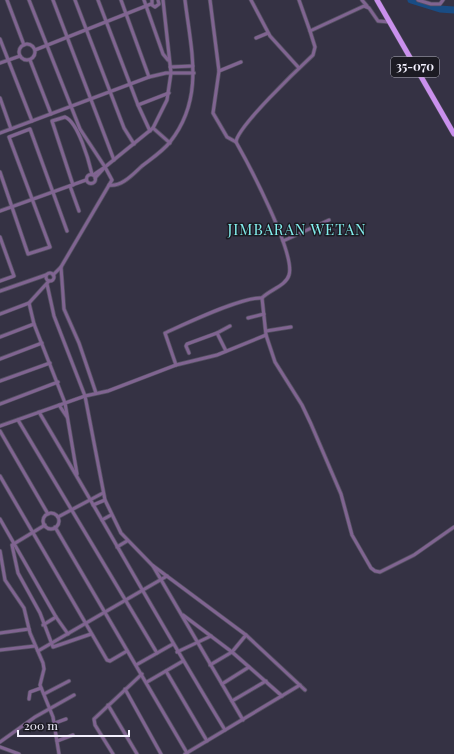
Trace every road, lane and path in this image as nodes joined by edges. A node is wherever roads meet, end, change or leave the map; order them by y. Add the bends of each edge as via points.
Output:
1 (7, 0) edge
2 (29, 0) edge
3 (53, 0) edge
4 (75, 0) edge
5 (98, 0) edge
6 (121, 0) edge
7 (144, 0) edge
8 (185, 0) edge
9 (210, 0) edge
10 (251, 0) edge
11 (299, 0) edge
12 (362, 0) edge
13 (377, 0) edge
14 (418, 0) edge
15 (443, 0) edge
16 (158, 1) edge
17 (163, 1) edge
18 (152, 2) edge
19 (367, 6) junction
20 (146, 7) junction
21 (126, 14) junction
22 (106, 21) junction
23 (390, 22) junction
24 (86, 29) junction
25 (310, 31) junction
26 (268, 33) junction
27 (67, 37) junction
28 (256, 38) dead end
29 (0, 39) edge
30 (24, 45) junction
31 (47, 45) junction
32 (35, 50) junction
33 (20, 56) junction
34 (8, 60) junction
35 (30, 60) junction
36 (168, 60) junction
37 (241, 62) dead end
38 (0, 63) edge
39 (170, 66) junction
40 (193, 66) junction
41 (299, 68) junction
42 (219, 72) junction
43 (171, 73) junction
44 (194, 73) junction
45 (149, 76) junction
46 (130, 84) junction
47 (110, 91) junction
48 (169, 93) junction
49 (0, 98) edge
50 (90, 99) junction
51 (138, 105) junction
52 (70, 106) junction
53 (51, 114) junction
54 (32, 121) junction
55 (153, 128) junction
56 (11, 129) junction
57 (150, 131) junction
58 (0, 133) edge
59 (454, 134) edge
60 (236, 142) junction
61 (170, 143) junction
62 (134, 144) junction
63 (114, 160) junction
64 (105, 167) junction
65 (0, 172) edge
66 (94, 176) junction
67 (86, 180) junction
68 (72, 185) junction
69 (109, 185) junction
70 (53, 192) junction
71 (32, 199) junction
72 (12, 206) junction
73 (0, 211) edge
74 (79, 212) dead end
75 (329, 220) dead end
76 (67, 231) dead end
77 (0, 236) edge
78 (283, 240) junction
79 (60, 267) junction
80 (46, 275) junction
81 (53, 275) junction
82 (0, 281) edge
83 (48, 283) junction
84 (0, 291) edge
85 (262, 298) junction
86 (29, 303) junction
87 (0, 314) edge
88 (264, 314) junction
89 (248, 318) dead end
90 (34, 324) junction
91 (230, 326) dead end
92 (291, 327) dead end
93 (266, 331) junction
94 (218, 333) junction
95 (266, 335) junction
96 (0, 337) edge
97 (42, 343) junction
98 (226, 351) junction
99 (189, 353) dead end
100 (0, 359) edge
101 (50, 363) junction
102 (176, 365) junction
103 (0, 381) edge
104 (58, 382) junction
105 (97, 393) junction
106 (85, 396) junction
107 (65, 403) junction
108 (0, 404) edge
109 (59, 405) junction
110 (39, 412) junction
111 (68, 417) junction
112 (18, 420) junction
113 (0, 426) edge
114 (0, 431) edge
115 (0, 476) edge
116 (77, 476) junction
117 (103, 493) junction
118 (90, 499) junction
119 (105, 500) junction
120 (93, 505) junction
121 (72, 509) junction
122 (48, 514) junction
123 (111, 515) junction
124 (58, 517) junction
125 (0, 519) edge
126 (102, 520) junction
127 (45, 525) junction
128 (454, 527) edge
129 (55, 528) junction
130 (33, 532) junction
131 (127, 541) junction
132 (14, 543) junction
133 (118, 547) junction
134 (0, 551) edge
135 (152, 565) junction
136 (167, 576) junction
137 (161, 580) junction
138 (144, 591) junction
139 (126, 600) junction
140 (105, 612) junction
141 (180, 613) junction
142 (56, 617) junction
143 (86, 624) junction
144 (44, 625) junction
145 (29, 629) junction
146 (0, 633) edge
147 (68, 634) junction
148 (91, 634) junction
149 (246, 635) junction
150 (212, 636) junction
151 (197, 643) junction
152 (173, 644) junction
153 (51, 645) junction
154 (36, 646) junction
155 (0, 650) edge
156 (38, 651) junction
157 (127, 651) junction
158 (177, 652) junction
159 (232, 652) junction
160 (157, 653) junction
161 (183, 661) junction
162 (136, 665) junction
163 (210, 665) junction
164 (249, 667) junction
165 (166, 671) junction
166 (142, 674) junction
167 (69, 681) dead end
168 (266, 681) junction
169 (147, 682) junction
170 (222, 684) junction
171 (300, 685) junction
172 (41, 688) junction
173 (125, 689) junction
174 (305, 690) dead end
175 (44, 694) junction
176 (74, 695) dead end
177 (282, 696) junction
178 (29, 699) dead end
179 (232, 701) junction
180 (108, 704) junction
181 (50, 707) junction
182 (66, 719) dead end
183 (243, 720) junction
184 (55, 723) junction
185 (225, 730) junction
186 (73, 735) dead end
187 (57, 741) junction
188 (207, 741) junction
189 (0, 742) edge
190 (0, 747) edge
191 (186, 753) edge
192 (19, 754) edge
193 (59, 754) edge
194 (113, 754) edge
195 (137, 754) edge
196 (161, 754) edge

1 - 30 street
2 - 31 street
3 - 27 street
4 - 24 street
5 - 22 street
6 - 21 street
7 - 20 street
8 - 40 street
9 - 42 street
10 - 26 street
11 - 25 street
12 - 19 street
13 - 23 main road, 35-070
14 - 15 street via 436,4
16 - 17 street
16 - 18 street via 156,7
17 - 36 street
18 - 20 street
19 - 23 street via 378,21
19 - 25 street
20 - 21 street
20 - 36 street via 163,54
21 - 22 street
21 - 45 street
22 - 24 street
22 - 46 street
23 - 59 main road, 35-070
24 - 27 street
24 - 47 street
25 - 41 street via 315,50
26 - 28 street
26 - 41 street
27 - 31 street
27 - 50 street
29 - 34 street
30 - 32 street via 29,45
30 - 33 street via 20,48
31 - 32 street
31 - 52 street
32 - 35 street via 35,56
33 - 34 street
33 - 35 street via 24,60
34 - 38 street
34 - 54 street
35 - 53 street
36 - 39 street
37 - 42 street
39 - 40 street
39 - 43 street
40 - 44 street
41 - 60 street via 241,130
42 - 60 street via 213,113 227,137
43 - 44 street
43 - 45 street
43 - 48 street
44 - 61 street via 190,104
45 - 46 street
46 - 47 street
46 - 51 street
47 - 50 street
47 - 62 street via 124,128
48 - 51 street
48 - 55 street
49 - 56 street
50 - 52 street
50 - 63 street
51 - 57 street
52 - 53 street
52 - 64 street via 82,133
53 - 54 street
54 - 56 street
55 - 57 street
55 - 61 street
56 - 58 street
57 - 62 street
60 - 78 street
61 - 69 street via 126,180
62 - 63 street
63 - 64 street
64 - 66 street
64 - 69 street via 112,178
65 - 72 street
66 - 67 street via 88,175
66 - 67 street via 92,183
66 - 68 street via 78,133 68,118 52,121
67 - 68 street
68 - 70 street
68 - 74 street
69 - 79 street
70 - 71 street
70 - 71 street via 30,130 9,137
70 - 76 street
71 - 72 street
71 - 72 street via 50,247 28,254
72 - 73 street
75 - 78 street
77 - 82 street via 14,276
78 - 85 street via 289,260 289,276
79 - 81 street
79 - 105 street via 63,277 64,309
80 - 81 street
80 - 83 street
80 - 84 street
81 - 83 street via 53,280
83 - 86 street
83 - 106 street via 54,316
85 - 88 street
85 - 102 street via 253,298 229,306 165,333
86 - 87 street
86 - 90 street
88 - 89 street
88 - 93 street
90 - 96 street
90 - 97 street
91 - 94 street
92 - 93 street
93 - 95 street
94 - 98 street
94 - 99 street via 187,344
95 - 98 street
95 - 128 street via 275,362 302,405 324,452 343,500 352,535 374,571 380,572 405,561
97 - 100 street
97 - 101 street
98 - 102 street
101 - 103 street
101 - 104 street
102 - 105 street
104 - 107 street
104 - 108 street
105 - 106 street
106 - 107 street
106 - 117 street
107 - 109 street
107 - 111 street
109 - 110 street
109 - 111 street
110 - 112 street
110 - 116 street
111 - 116 street
112 - 113 street
112 - 121 street
114 - 122 street
115 - 130 street
116 - 118 street
117 - 118 street
117 - 119 street
118 - 120 street
118 - 121 street
119 - 120 street
119 - 123 street
120 - 126 street
121 - 124 street
121 - 139 street
122 - 124 street via 53,512
122 - 127 street via 43,520
123 - 126 street
123 - 131 street
124 - 129 street via 60,523
125 - 132 street
126 - 133 street
127 - 129 street via 50,530
127 - 130 street
129 - 140 street
130 - 132 street
130 - 143 street
131 - 133 street
131 - 135 street
132 - 142 street
132 - 144 street via 11,548 18,574
133 - 138 street
134 - 145 street via 4,580 24,608
135 - 136 street
135 - 137 street
136 - 137 street
136 - 149 street
137 - 138 street
137 - 141 street
138 - 139 street
138 - 152 street
139 - 140 street
139 - 160 street
140 - 143 street
140 - 157 street
141 - 150 street
141 - 151 street
142 - 144 street
142 - 147 street
143 - 147 street
143 - 148 street
144 - 153 street
145 - 146 street
145 - 154 street
147 - 153 street
148 - 153 street via 54,648
148 - 157 street via 109,661
149 - 159 street
149 - 171 street
150 - 151 street
150 - 159 street
151 - 158 street
151 - 163 street
152 - 158 street
152 - 160 street
153 - 156 street
154 - 155 street
154 - 156 street
156 - 172 street via 44,665
157 - 162 street
158 - 161 street
159 - 163 street
159 - 164 street
160 - 162 street
161 - 165 street
161 - 185 street
162 - 166 street
163 - 170 street
164 - 168 street
164 - 170 street
165 - 169 street
165 - 188 street
166 - 169 street
166 - 173 street
167 - 175 street
168 - 177 street
168 - 179 street
169 - 191 street
170 - 179 street
171 - 174 street
171 - 177 street
172 - 175 street
172 - 178 street via 29,693
173 - 180 street
173 - 196 street
175 - 181 street
176 - 181 street
177 - 183 street
179 - 183 street
180 - 194 street via 95,717 94,722
180 - 195 street
181 - 184 street
181 - 189 street
182 - 184 street
183 - 185 street
184 - 187 street
185 - 188 street
186 - 187 street
187 - 193 street
188 - 191 street
190 - 192 street

